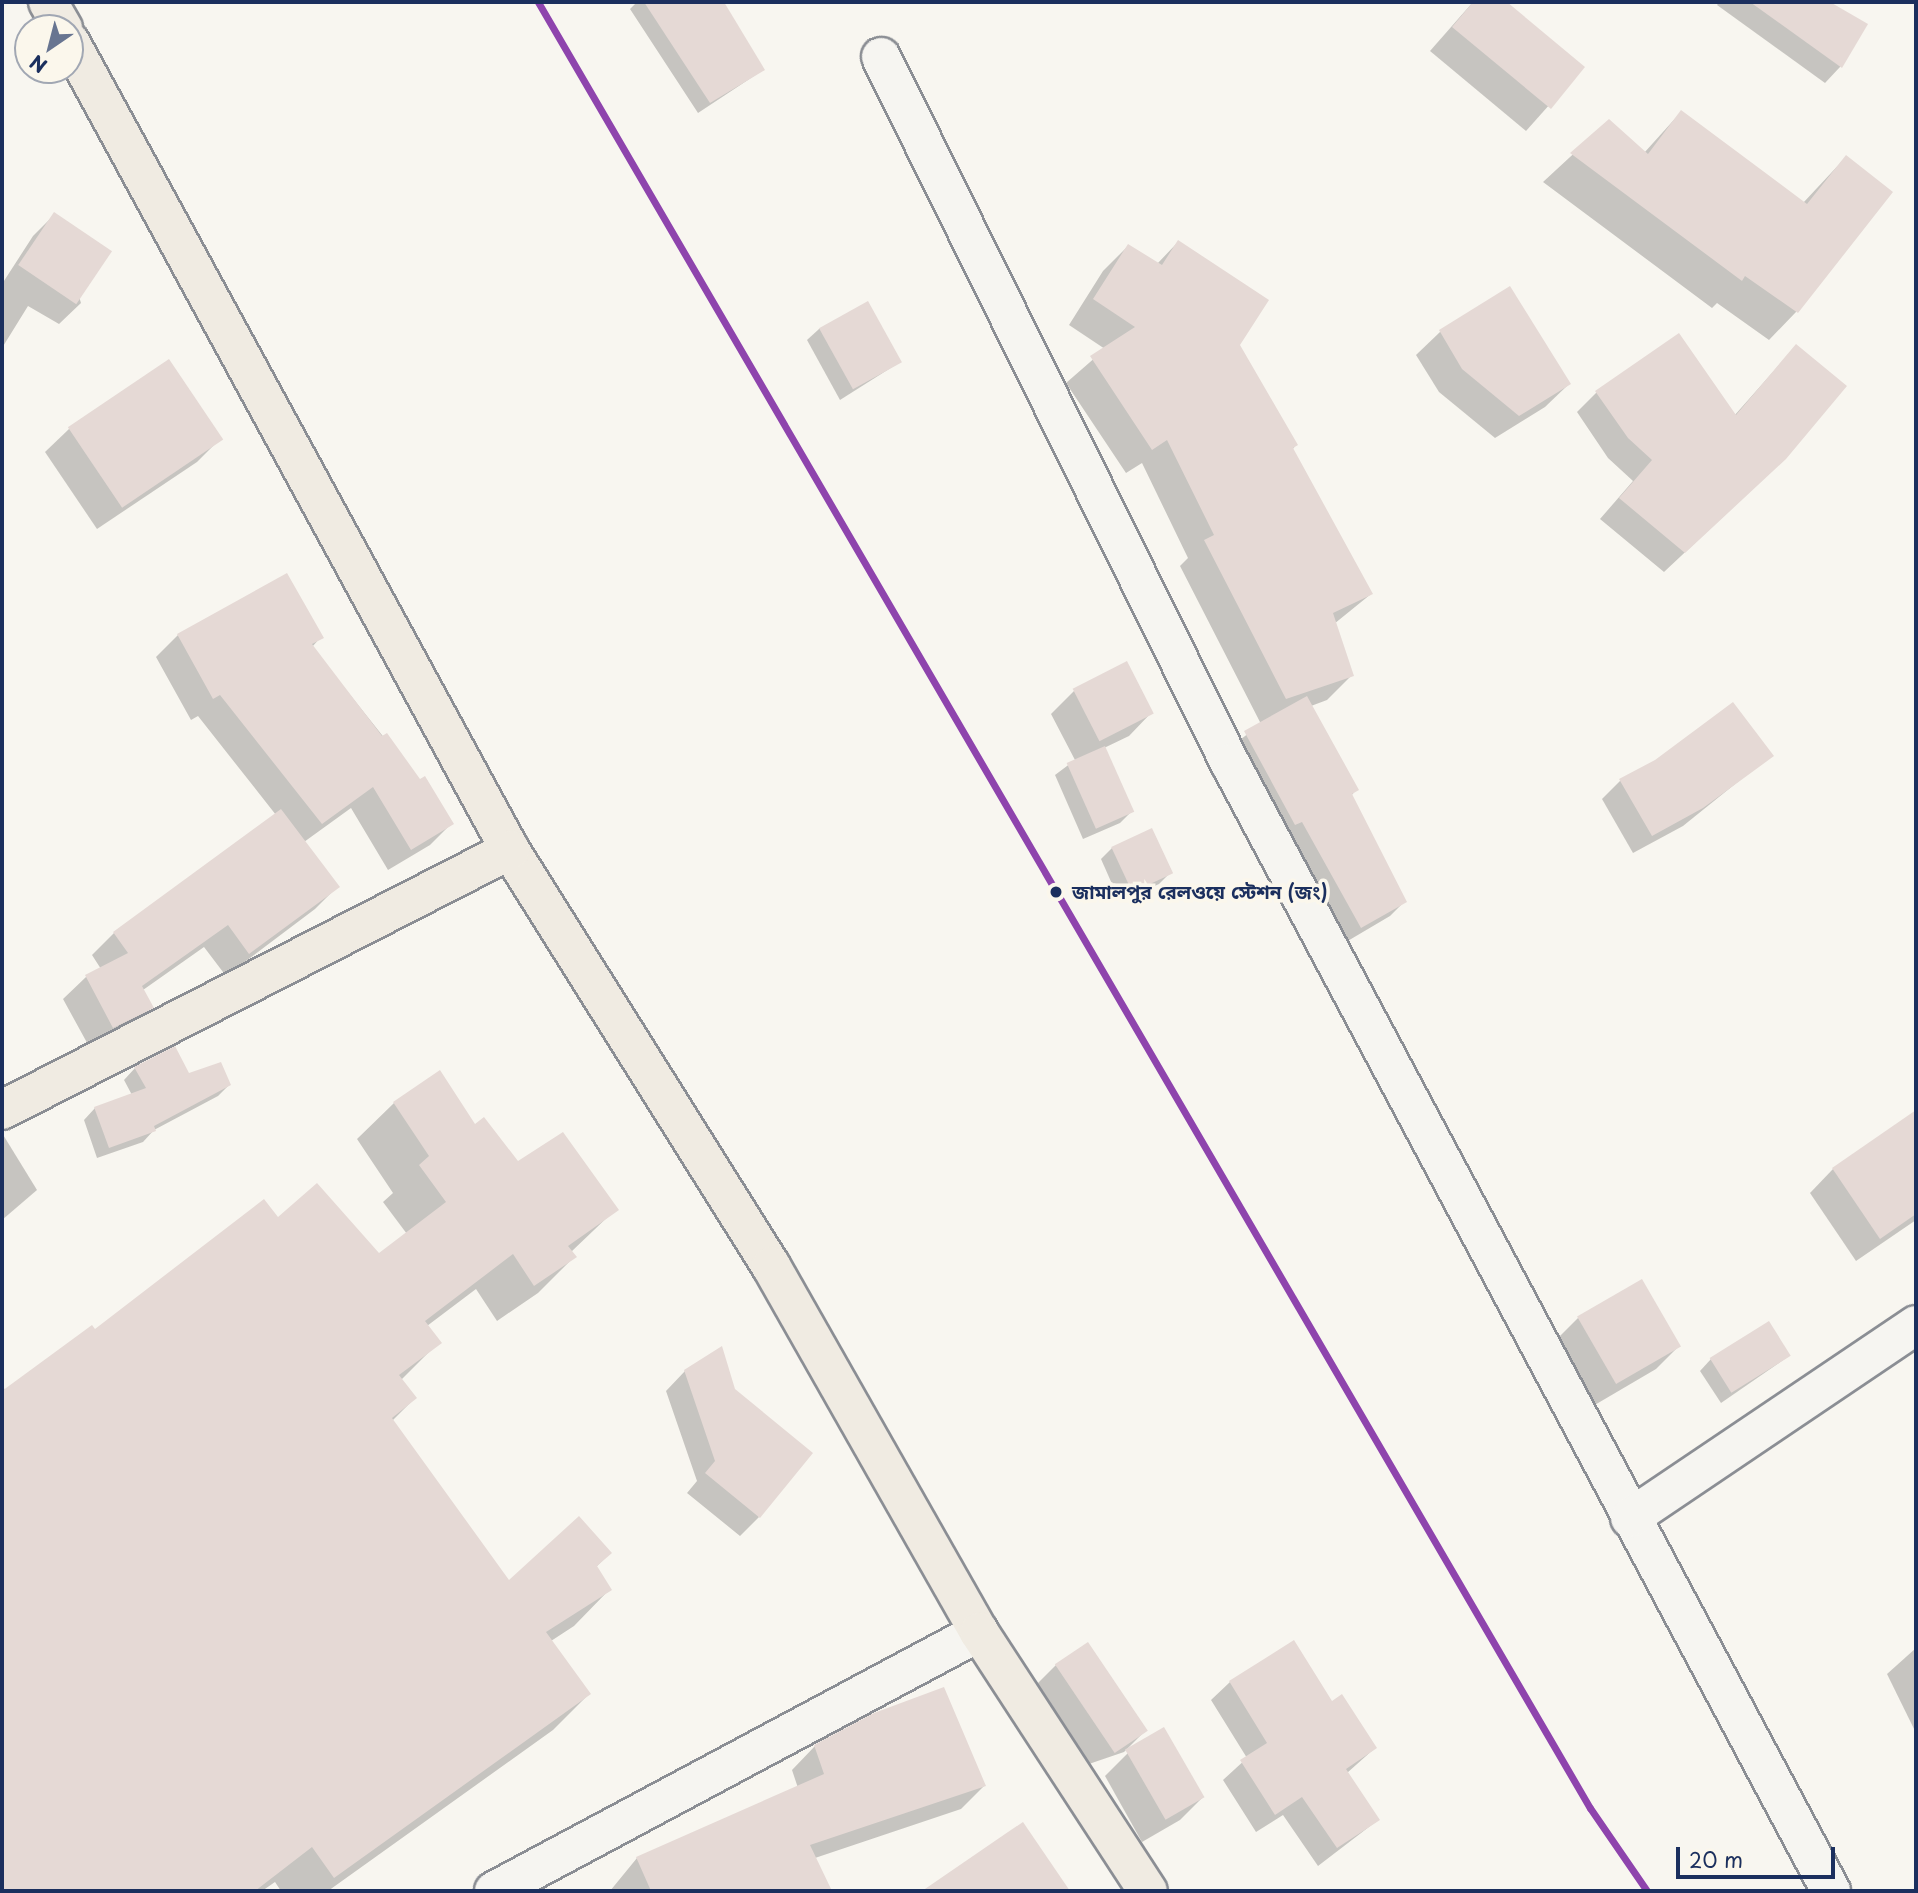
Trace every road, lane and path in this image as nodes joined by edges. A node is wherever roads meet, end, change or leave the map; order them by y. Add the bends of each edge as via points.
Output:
1 (881, 57) dead end
2 (84, 68) edge
3 (510, 850) junction
4 (2, 1110) edge
5 (1916, 1325) edge
6 (1630, 1518) junction
7 (979, 1632) junction
8 (494, 1891) edge
9 (1148, 1891) edge
10 (1831, 1891) edge

1 - 6 street via 1230,763 1520,1301
2 - 3 main road
3 - 4 main road
3 - 7 main road via 771,1266
5 - 6 street
6 - 10 street
7 - 8 street
7 - 9 main road

